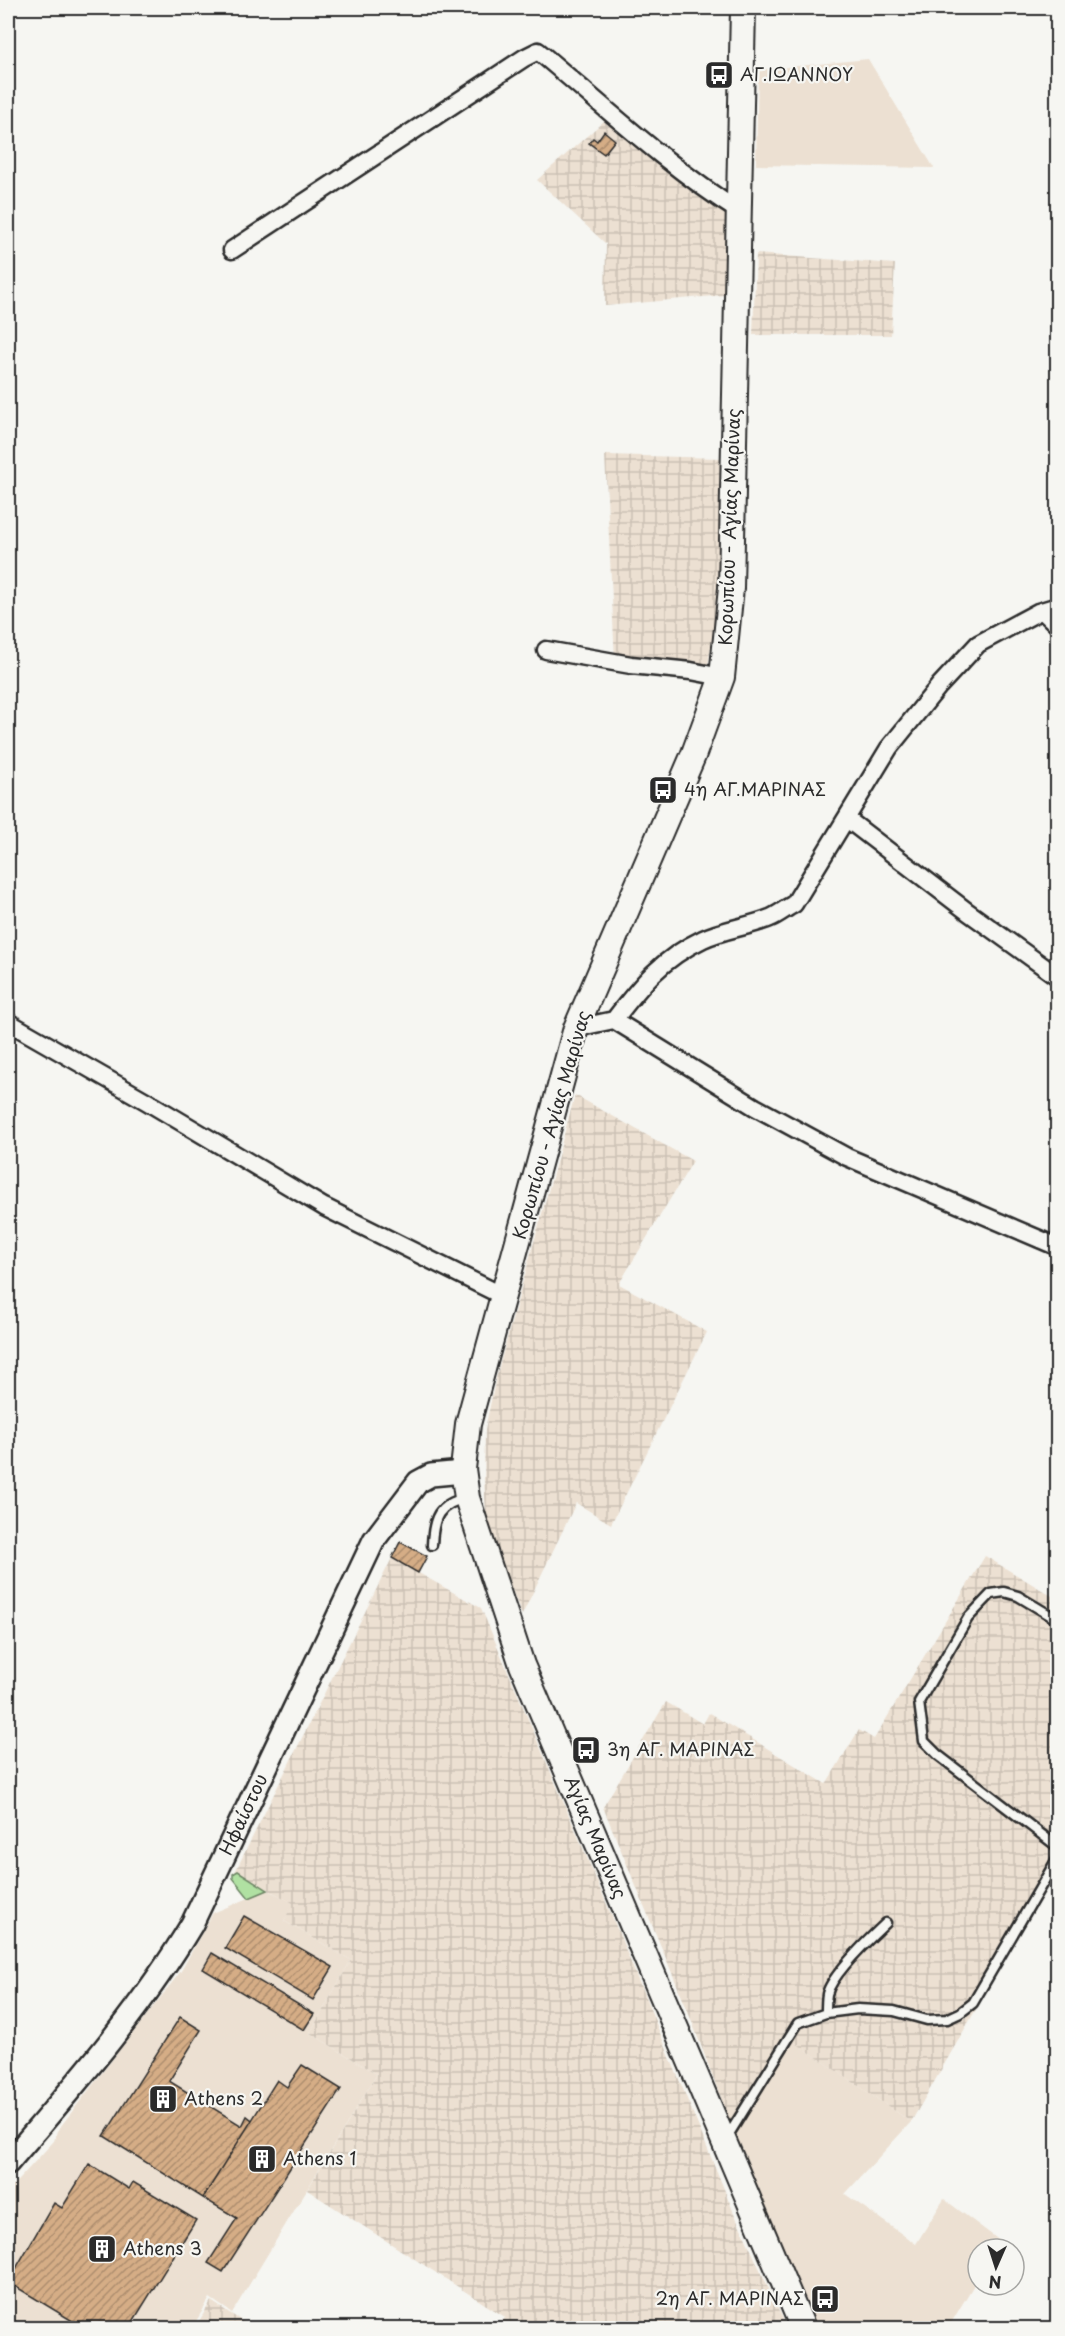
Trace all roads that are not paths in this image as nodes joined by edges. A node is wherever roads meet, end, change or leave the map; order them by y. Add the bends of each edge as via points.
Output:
1 (743, 8) edge
2 (740, 212) junction
3 (232, 250) dead end
4 (1058, 606) edge
5 (1038, 612) junction
6 (1058, 631) edge
7 (546, 650) dead end
8 (722, 677) junction
9 (847, 819) junction
10 (1058, 977) edge
11 (614, 1020) junction
12 (8, 1022) edge
13 (576, 1028) junction
14 (1058, 1246) edge
15 (503, 1296) junction
16 (463, 1472) junction
17 (467, 1498) junction
18 (432, 1545) dead end
19 (1058, 1620) edge
20 (1058, 1846) edge
21 (1058, 1857) edge
22 (886, 1923) dead end
23 (826, 2013) junction
24 (725, 2142) junction
25 (8, 2163) edge
26 (802, 2328) edge

1 - 2 main road, Κορωπίου - Αγίας Μαρίνας
2 - 3 street via 711,194 538,51
2 - 8 main road, Κορωπίου - Αγίας Μαρίνας via 731,588
4 - 5 street
5 - 6 lane
5 - 9 street via 978,644 939,686 889,748
7 - 8 street
8 - 13 main road, Κορωπίου - Αγίας Μαρίνας via 693,756
9 - 10 street
9 - 11 street via 794,904 770,918 735,927 678,952 646,978
11 - 13 street
11 - 14 street via 755,1107 847,1157
12 - 15 street via 324,1207
13 - 15 main road, Κορωπίου - Αγίας Μαρίνας
15 - 16 main road, Αγίας Μαρίνας via 468,1424
16 - 17 main road, Αγίας Μαρίνας
16 - 25 street, Ηφαίστου via 430,1475 418,1482 375,1540 192,1924 102,2051
17 - 18 lane via 444,1505 432,1533
17 - 24 main road, Αγίας Μαρίνας via 522,1665
19 - 20 lane via 1018,1596 991,1594 968,1618 919,1702 924,1741
21 - 23 lane via 973,2003 960,2013 947,2019 927,2020 894,2011 858,2009
22 - 23 lane via 833,1981 827,1993
23 - 24 lane via 798,2024
24 - 26 main road, Αγίας Μαρίνας

